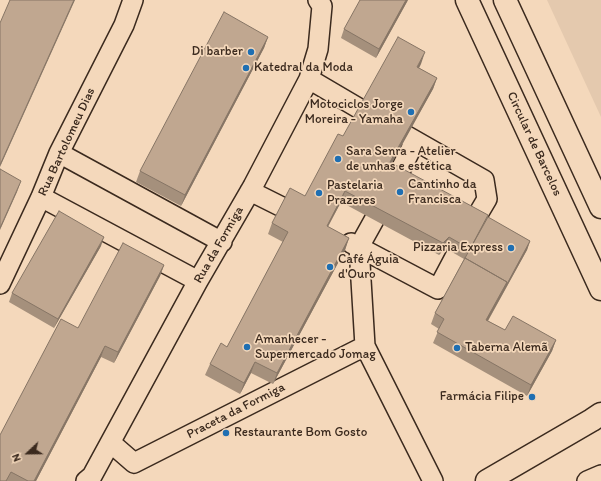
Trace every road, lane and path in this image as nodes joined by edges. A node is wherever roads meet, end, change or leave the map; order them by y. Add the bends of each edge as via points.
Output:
1 (133, 0) edge
2 (318, 0) edge
3 (467, 0) edge
4 (505, 0) edge
5 (309, 79) junction
6 (360, 109) edge
7 (59, 153) junction
8 (396, 179) edge
9 (250, 190) junction
10 (41, 197) junction
11 (282, 207) edge
12 (601, 207) edge
13 (374, 220) edge
14 (474, 221) edge
15 (338, 236) edge
16 (222, 242) junction
17 (359, 247) junction
18 (456, 255) edge
19 (198, 281) junction
20 (0, 284) edge
21 (601, 289) edge
22 (365, 346) junction
23 (596, 417) edge
24 (111, 443) junction
25 (601, 475) edge
26 (86, 481) edge
27 (433, 481) edge
28 (487, 481) edge
29 (587, 481) edge

1 - 7 street, Rua Bartolomeu Dias via 124,25
2 - 5 street, Rua da Formiga via 322,6 318,42
3 - 21 main road, Circular de Barcelos
4 - 12 main road
5 - 6 street
5 - 9 street, Rua da Formiga
7 - 10 street, Rua Bartolomeu Dias
7 - 16 street
8 - 14 street via 411,139 484,180 487,199
9 - 11 street
9 - 16 street, Rua da Formiga
10 - 19 street
10 - 20 street, Rua Bartolomeu Dias
13 - 17 street
15 - 17 street
16 - 19 street, Rua da Formiga
17 - 18 street via 438,289
17 - 22 street
19 - 24 street, Rua da Formiga
22 - 24 street, Praceta da Formiga via 134,463
22 - 27 street
23 - 28 main road
24 - 26 street, Rua da Formiga via 92,476
25 - 29 street

